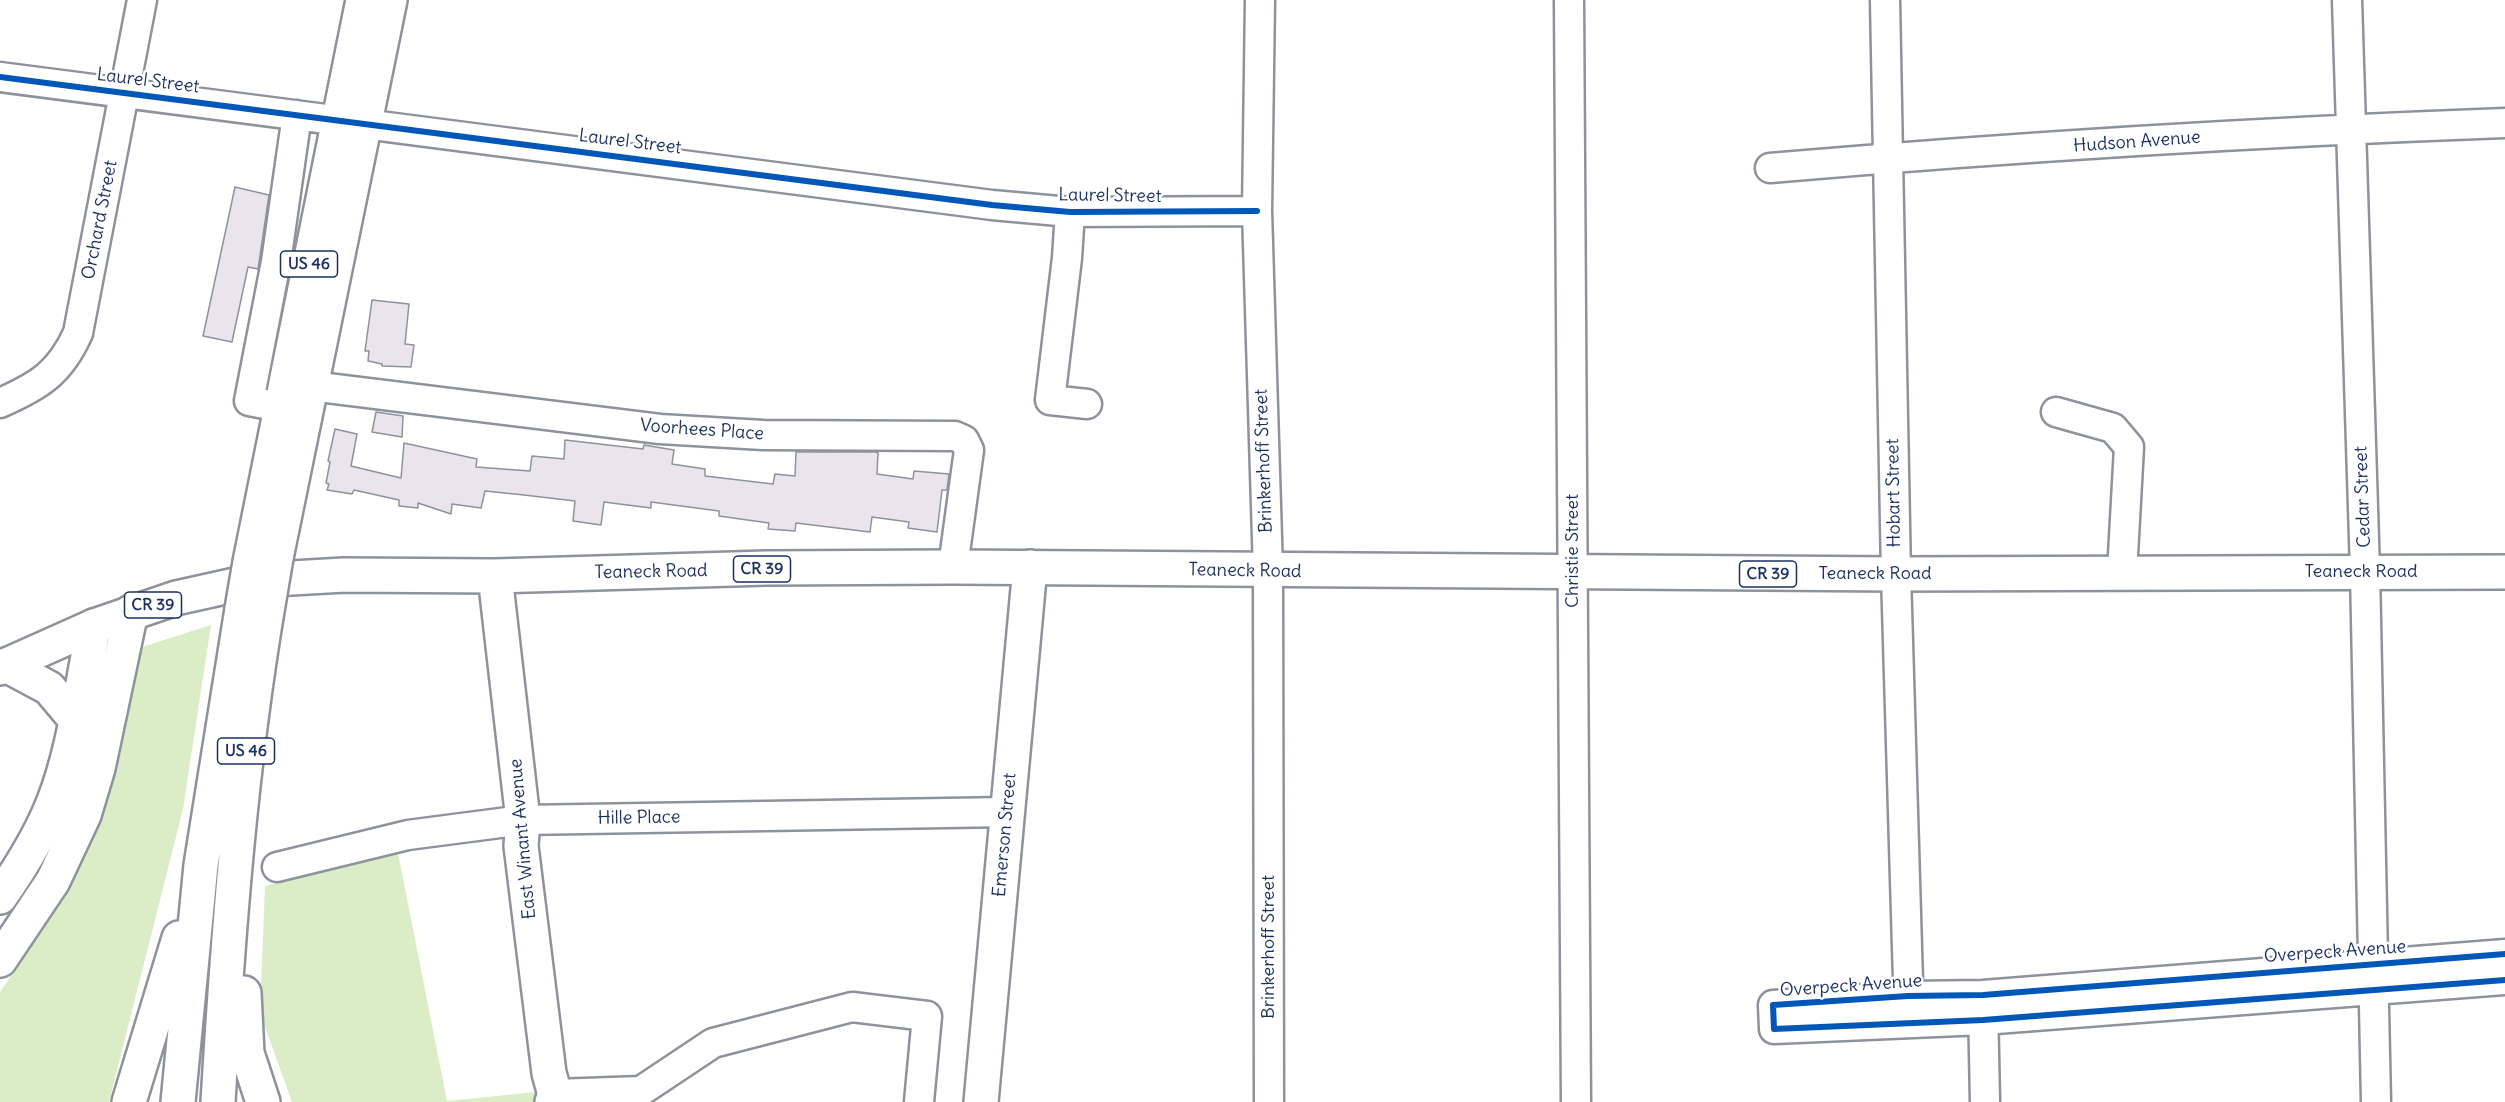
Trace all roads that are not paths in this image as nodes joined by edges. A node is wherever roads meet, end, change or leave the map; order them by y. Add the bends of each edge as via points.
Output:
1 (142, 0) edge
2 (363, 0) edge
3 (390, 0) edge
4 (1260, 0) edge
5 (1569, 0) edge
6 (1885, 0) edge
7 (2348, 0) edge
8 (0, 77) edge
9 (124, 93) junction
10 (297, 115) junction
11 (351, 122) junction
12 (2505, 123) edge
13 (2351, 129) junction
14 (1889, 158) junction
15 (1770, 168) dead end
16 (1257, 211) junction
17 (1070, 212) junction
18 (284, 214) junction
19 (319, 219) junction
20 (276, 262) junction
21 (309, 267) junction
22 (311, 386) junction
23 (0, 403) edge
24 (1086, 404) dead end
25 (280, 407) junction
26 (2056, 412) dead end
27 (263, 560) junction
28 (953, 567) junction
29 (1030, 567) junction
30 (1268, 571) junction
31 (2365, 571) junction
32 (2505, 572) edge
33 (1573, 573) junction
34 (2122, 573) junction
35 (1896, 574) junction
36 (495, 576) junction
37 (255, 607) junction
38 (131, 612) junction
39 (94, 626) junction
40 (3, 667) edge
41 (75, 719) junction
42 (1007, 812) junction
43 (523, 820) junction
44 (201, 865) junction
45 (276, 867) dead end
46 (0, 897) edge
47 (232, 898) junction
48 (2505, 954) edge
49 (0, 960) edge
50 (2375, 977) junction
51 (2505, 980) edge
52 (1983, 1007) junction
53 (1908, 1009) junction
54 (1774, 1017) dead end
55 (648, 1097) edge
56 (554, 1099) edge
57 (129, 1102) edge
58 (178, 1102) edge
59 (218, 1102) edge
60 (263, 1102) edge
61 (919, 1102) edge
62 (981, 1102) edge
63 (1269, 1102) edge
64 (1576, 1102) edge
65 (1985, 1102) edge
66 (2376, 1102) edge

1 - 9 street, Orchard Street
2 - 11 main road, US 46
3 - 11 main road, US 46
4 - 16 street, Brinkerhoff Street
5 - 33 street, Christie Street
6 - 14 street, Hobart Street
7 - 13 street, Cedar Street
8 - 9 street, Laurel Street
9 - 10 street, Laurel Street
9 - 23 street, Orchard Street via 78,333 54,372 37,386
10 - 11 street, Laurel Street
10 - 18 street
11 - 17 street, Laurel Street
11 - 19 main road, US 46
11 - 22 main road, US 46
12 - 13 street, Hudson Avenue
13 - 14 street, Hudson Avenue
13 - 31 street, Cedar Street
14 - 15 street, Hudson Avenue
14 - 35 street, Hobart Street
16 - 17 street, Laurel Street
16 - 30 street, Brinkerhoff Street
17 - 24 street via 1050,400
18 - 19 street
18 - 20 street
19 - 21 main road, US 46
20 - 21 street
20 - 25 street via 249,401
21 - 25 main road, US 46
22 - 27 main road, US 46
22 - 28 street, Voorhees Place via 660,429 763,435 955,436 964,440 969,450
25 - 27 main road, US 46
26 - 34 street via 2113,428 2129,447
27 - 37 main road, US 46, bridge
28 - 29 main road, Teaneck Road / CR 39
28 - 36 main road, Teaneck Road / CR 39
29 - 30 main road, Teaneck Road / CR 39
29 - 42 main road, Emerson Street
30 - 33 main road, Teaneck Road / CR 39
30 - 63 street, Brinkerhoff Street
31 - 32 main road, Teaneck Road / CR 39
31 - 34 main road, Teaneck Road / CR 39
31 - 50 street, Cedar Street
33 - 35 main road, Teaneck Road / CR 39
33 - 64 street, Christie Street
34 - 35 main road, Teaneck Road / CR 39
35 - 53 street, Hobart Street
36 - 38 main road, Teaneck Road / CR 39 via 344,575 257,580
36 - 43 main road, East Winant Avenue
37 - 44 main road, US 46
37 - 47 main road, US 46 via 250,713
38 - 39 main road, Teaneck Road / CR 39
38 - 49 main road via 98,768 84,815 52,881
39 - 40 main road, Teaneck Road / CR 39
39 - 41 main road
40 - 41 main road via 49,688
41 - 46 main road via 54,801 34,844
42 - 43 street, Hille Place
42 - 62 main road, Emerson Street
43 - 45 street, Hille Place via 408,835
43 - 56 main road, East Winant Avenue via 521,846
44 - 57 main road
44 - 58 main road, US 46
47 - 59 main road, US 46
47 - 60 main road via 244,985 247,1053
48 - 50 street, Overpeck Avenue
50 - 51 street, Overpeck Avenue
50 - 52 street, Overpeck Avenue
50 - 66 street, Cedar Street
52 - 53 street, Overpeck Avenue
52 - 65 street
53 - 54 street, Overpeck Avenue
55 - 56 street
55 - 61 street via 713,1043 852,1007 927,1016

